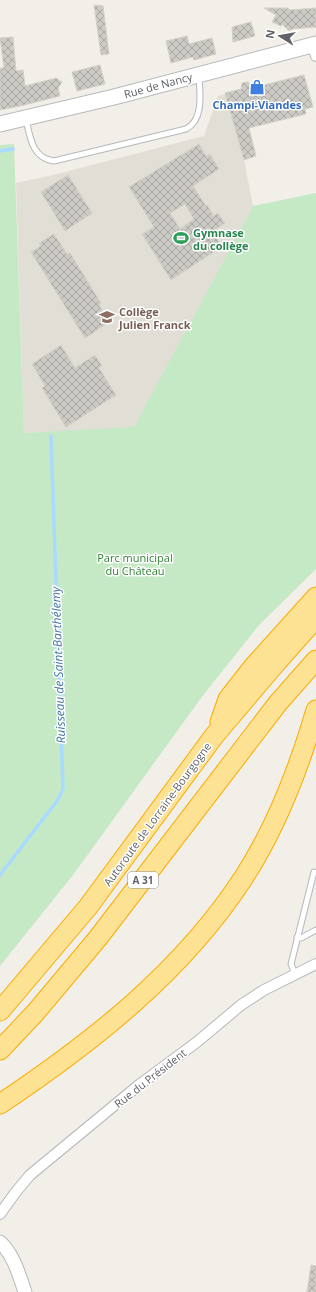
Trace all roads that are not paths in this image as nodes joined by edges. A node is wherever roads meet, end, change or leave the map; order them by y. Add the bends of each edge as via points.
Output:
1 (315, 48) edge
2 (199, 74) junction
3 (26, 118) junction
4 (0, 124) edge
5 (316, 597) edge
6 (316, 618) edge
7 (316, 660) edge
8 (316, 710) edge
9 (214, 736) junction
10 (314, 872) dead end
11 (316, 930) edge
12 (297, 937) junction
13 (316, 964) edge
14 (295, 974) junction
15 (0, 1011) edge
16 (0, 1050) edge
17 (0, 1104) edge
18 (0, 1214) edge
19 (0, 1242) edge
20 (24, 1292) edge

1 - 2 main road, Rue de Nancy
2 - 3 main road, Rue de Nancy
2 - 3 lane via 200,107 194,122 186,129 54,161 41,156 33,147
3 - 4 main road, Rue de Nancy
5 - 9 highway via 228,699
6 - 9 highway, Autoroute de Lorraine-Bourgogne / A 31
7 - 16 highway, A 31 via 278,703 98,938
8 - 17 highway via 281,809 245,876 223,908 178,962 125,1011 86,1043
9 - 15 highway, Autoroute de Lorraine-Bourgogne / A 31 via 88,907
10 - 12 lane
11 - 12 lane via 301,938
12 - 14 lane via 291,964
13 - 14 street, Rue du Président
14 - 18 street, Rue du Président via 241,1005 139,1085 30,1175
19 - 20 street via 8,1250 19,1273

